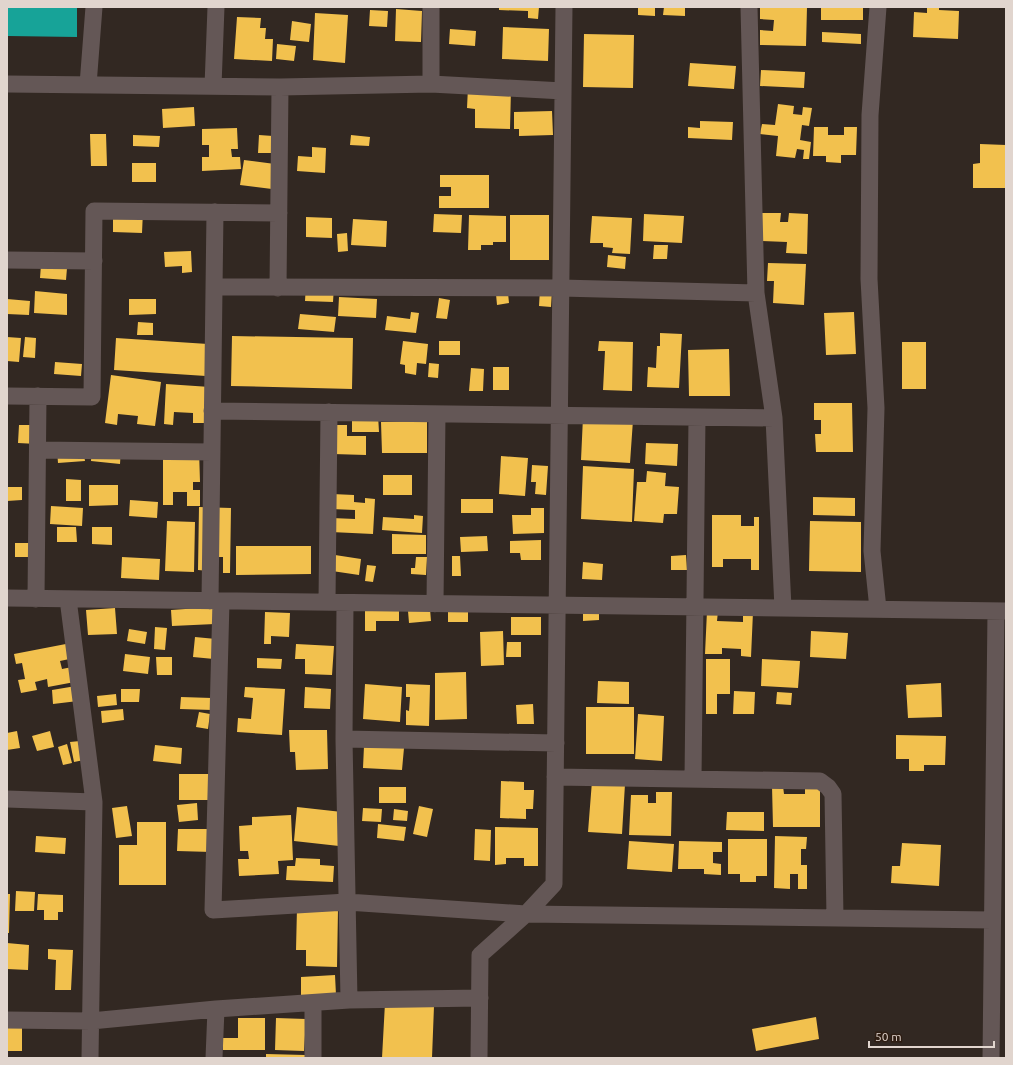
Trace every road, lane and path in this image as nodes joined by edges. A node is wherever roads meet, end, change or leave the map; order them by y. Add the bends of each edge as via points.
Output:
1 (94, 7) edge
2 (216, 7) edge
3 (431, 7) edge
4 (564, 7) edge
5 (749, 7) edge
6 (878, 7) edge
7 (7, 84) edge
8 (88, 84) junction
9 (431, 84) junction
10 (213, 86) junction
11 (280, 87) junction
12 (562, 91) junction
13 (214, 212) junction
14 (279, 213) junction
15 (7, 260) edge
16 (94, 261) junction
17 (214, 287) junction
18 (278, 288) junction
19 (561, 288) junction
20 (756, 292) junction
21 (7, 396) edge
22 (38, 396) junction
23 (212, 411) junction
24 (329, 412) junction
25 (437, 414) junction
26 (559, 415) junction
27 (697, 417) junction
28 (774, 418) junction
29 (38, 450) junction
30 (212, 452) junction
31 (7, 598) edge
32 (36, 598) junction
33 (68, 599) junction
34 (216, 601) junction
35 (327, 602) junction
36 (345, 603) junction
37 (435, 604) junction
38 (557, 605) junction
39 (695, 607) junction
40 (783, 608) junction
41 (878, 610) junction
42 (1001, 611) edge
43 (344, 739) junction
44 (556, 743) junction
45 (555, 777) junction
46 (693, 779) junction
47 (7, 799) edge
48 (94, 802) junction
49 (347, 902) junction
50 (526, 914) junction
51 (835, 918) junction
52 (992, 920) junction
53 (480, 998) junction
54 (349, 1000) junction
55 (313, 1003) junction
56 (216, 1009) junction
57 (7, 1020) edge
58 (91, 1021) junction
59 (90, 1058) edge
60 (214, 1058) edge
61 (313, 1058) edge
62 (479, 1058) edge
63 (991, 1058) edge

1 - 8 street
2 - 10 street
3 - 9 street
4 - 12 street
5 - 20 street
6 - 41 street via 870,115 870,279 876,408 872,551
7 - 8 street
8 - 10 street
9 - 11 street
9 - 12 street
10 - 11 street
11 - 14 street
12 - 19 street
13 - 14 street
13 - 16 street via 94,211
13 - 17 street
14 - 18 street
15 - 16 street
16 - 22 street via 92,397
17 - 18 street
17 - 23 street
18 - 19 street
19 - 20 street
19 - 26 street
20 - 28 street
21 - 22 street
22 - 29 street
23 - 24 street
23 - 30 street
24 - 25 street
24 - 35 street
25 - 26 street
25 - 37 street
26 - 27 street
26 - 38 street
27 - 28 street
27 - 39 street
28 - 40 street
29 - 30 street
29 - 32 street
30 - 34 street
31 - 32 street
32 - 33 street
33 - 34 street
33 - 48 street
34 - 35 street
34 - 49 street via 213,910
35 - 36 street
36 - 37 street
36 - 43 street
37 - 38 street
38 - 39 street
38 - 44 street
39 - 40 street
39 - 46 street
40 - 41 street
41 - 42 street
42 - 52 street
43 - 44 street
43 - 49 street
44 - 45 street
45 - 46 street
45 - 50 street via 554,884
46 - 51 street via 820,781 828,787 833,794
47 - 48 street
48 - 58 street
49 - 50 street
49 - 54 street
50 - 51 street
50 - 53 street via 480,955
51 - 52 street
52 - 63 street
53 - 54 street
53 - 62 street
54 - 55 street
55 - 56 street
55 - 61 street
56 - 58 street
56 - 60 street
57 - 58 street
58 - 59 street

